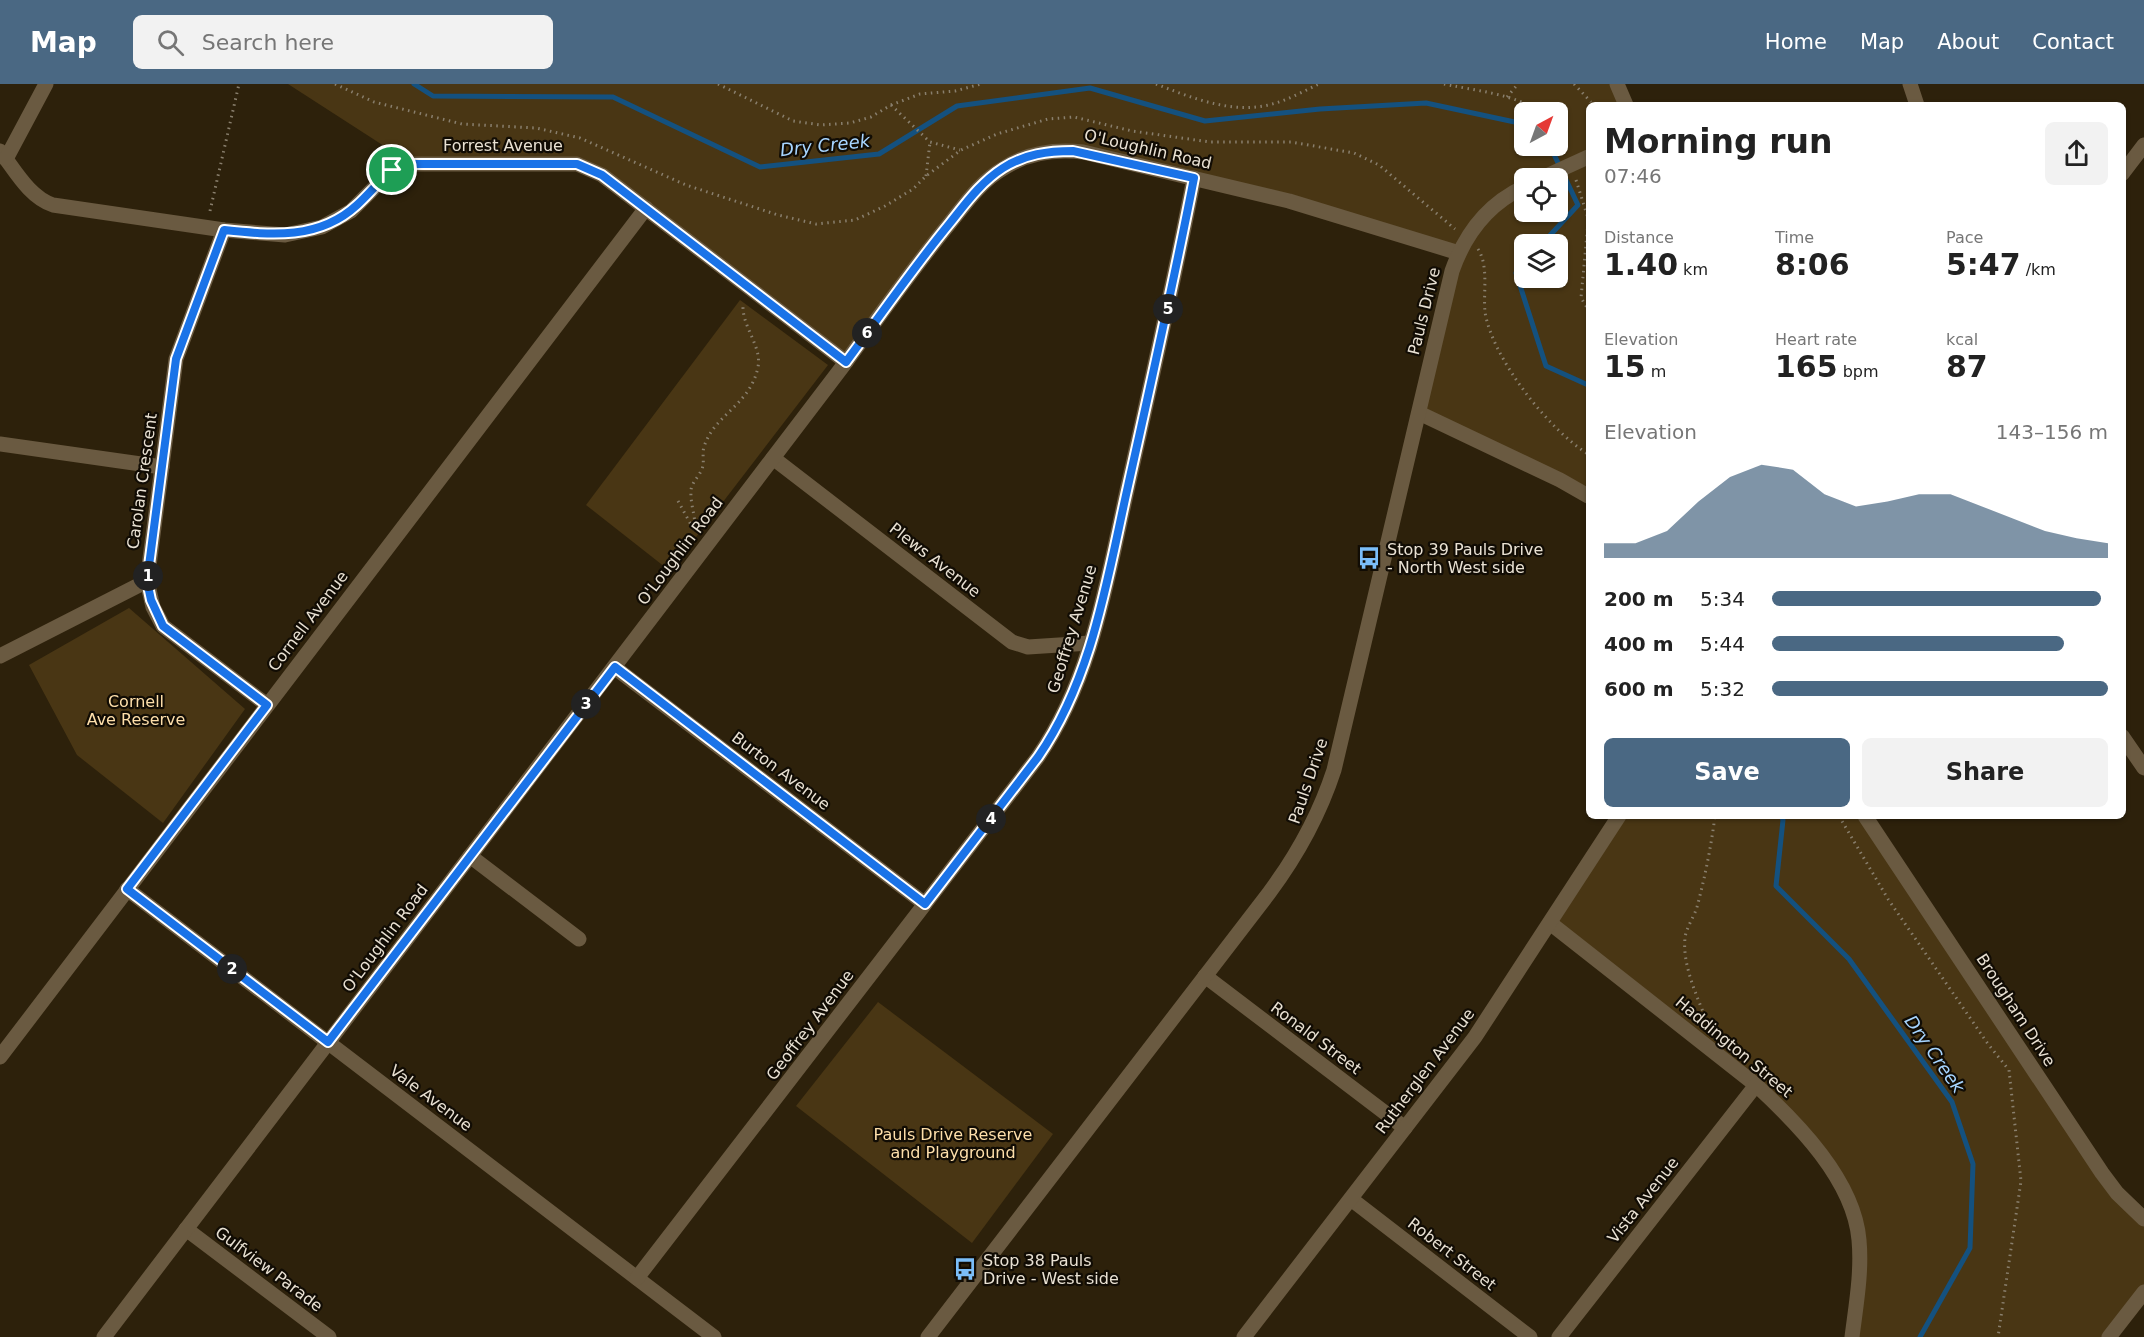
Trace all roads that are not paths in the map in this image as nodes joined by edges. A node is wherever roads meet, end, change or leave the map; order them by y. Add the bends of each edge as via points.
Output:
1 (46, 84) edge
2 (1617, 84) edge
3 (1910, 84) edge
4 (1625, 102) edge
5 (1916, 102) edge
6 (2144, 145) edge
7 (3, 155) edge
8 (1586, 158) edge
9 (1564, 168) edge
10 (2126, 169) edge
11 (1194, 178) junction
12 (1514, 193) edge
13 (646, 208) junction
14 (224, 230) junction
15 (1462, 246) junction
16 (846, 362) junction
17 (1419, 413) junction
18 (0, 444) edge
19 (773, 458) junction
20 (162, 467) junction
21 (1586, 495) edge
22 (147, 581) junction
23 (1090, 643) junction
24 (0, 656) edge
25 (615, 667) junction
26 (267, 705) junction
27 (2126, 742) edge
28 (2144, 768) edge
29 (1617, 819) edge
30 (1867, 819) edge
31 (470, 856) junction
32 (127, 889) junction
33 (925, 904) junction
34 (1550, 923) junction
35 (579, 939) dead end
36 (1205, 976) junction
37 (328, 1042) junction
38 (0, 1056) edge
39 (1756, 1085) junction
40 (1405, 1128) junction
41 (1351, 1199) junction
42 (2144, 1219) edge
43 (186, 1229) junction
44 (637, 1278) junction
45 (2144, 1292) edge
46 (104, 1337) edge
47 (329, 1337) edge
48 (714, 1337) edge
49 (928, 1337) edge
50 (1244, 1337) edge
51 (1530, 1337) edge
52 (1559, 1337) edge
53 (1852, 1337) edge
54 (2109, 1337) edge

1 - 7 street
2 - 4 street
3 - 5 street
6 - 10 street
7 - 14 street, Forrest Avenue via 43,202
8 - 9 street, bridge
11 - 15 street, O'Loughlin Road
11 - 16 street, O'Loughlin Road via 1073,151 1032,155 1004,167 970,198
11 - 23 street, Geoffrey Avenue via 1167,316
12 - 15 street, Pauls Drive via 1491,208
13 - 14 street, Forrest Avenue via 602,175 577,164 422,163 392,170 351,211 322,227 285,235
13 - 16 street, Forrest Avenue
13 - 26 street, Cornell Avenue
14 - 20 street, Carolan Crescent via 176,359
15 - 17 street, Pauls Drive via 1448,286
16 - 19 street, O'Loughlin Road
17 - 21 street
17 - 36 street, Pauls Drive via 1334,770 1322,805 1291,865
18 - 20 street
19 - 23 street, Plews Avenue via 1012,642 1028,647
19 - 25 street, O'Loughlin Road
20 - 22 street, Carolan Crescent
22 - 24 street
22 - 26 street via 163,626
23 - 33 street, Geoffrey Avenue via 1074,695 1053,735
25 - 31 street, O'Loughlin Road
25 - 33 street, Burton Avenue
26 - 32 street, Cornell Avenue
27 - 28 street
29 - 34 street, Rutherglen Avenue
30 - 42 street, Brougham Drive via 2102,1173
31 - 35 street
31 - 37 street, O'Loughlin Road
32 - 37 street, Vale Avenue
32 - 38 street, Cornell Avenue
33 - 44 street, Geoffrey Avenue
34 - 39 street, Haddington Street
34 - 40 street, Rutherglen Avenue via 1475,1037
36 - 40 street, Ronald Street
36 - 49 street, Pauls Drive
37 - 43 street, O'Loughlin Road
37 - 44 street, Vale Avenue
39 - 52 street, Vista Avenue
39 - 53 street, Haddington Street via 1815,1146 1852,1210 1860,1253
40 - 41 street, Rutherglen Avenue
41 - 50 street, Rutherglen Avenue
41 - 51 street, Robert Street
43 - 46 street, O'Loughlin Road
43 - 47 street, Gulfview Parade
44 - 48 street, Vale Avenue
45 - 54 street

